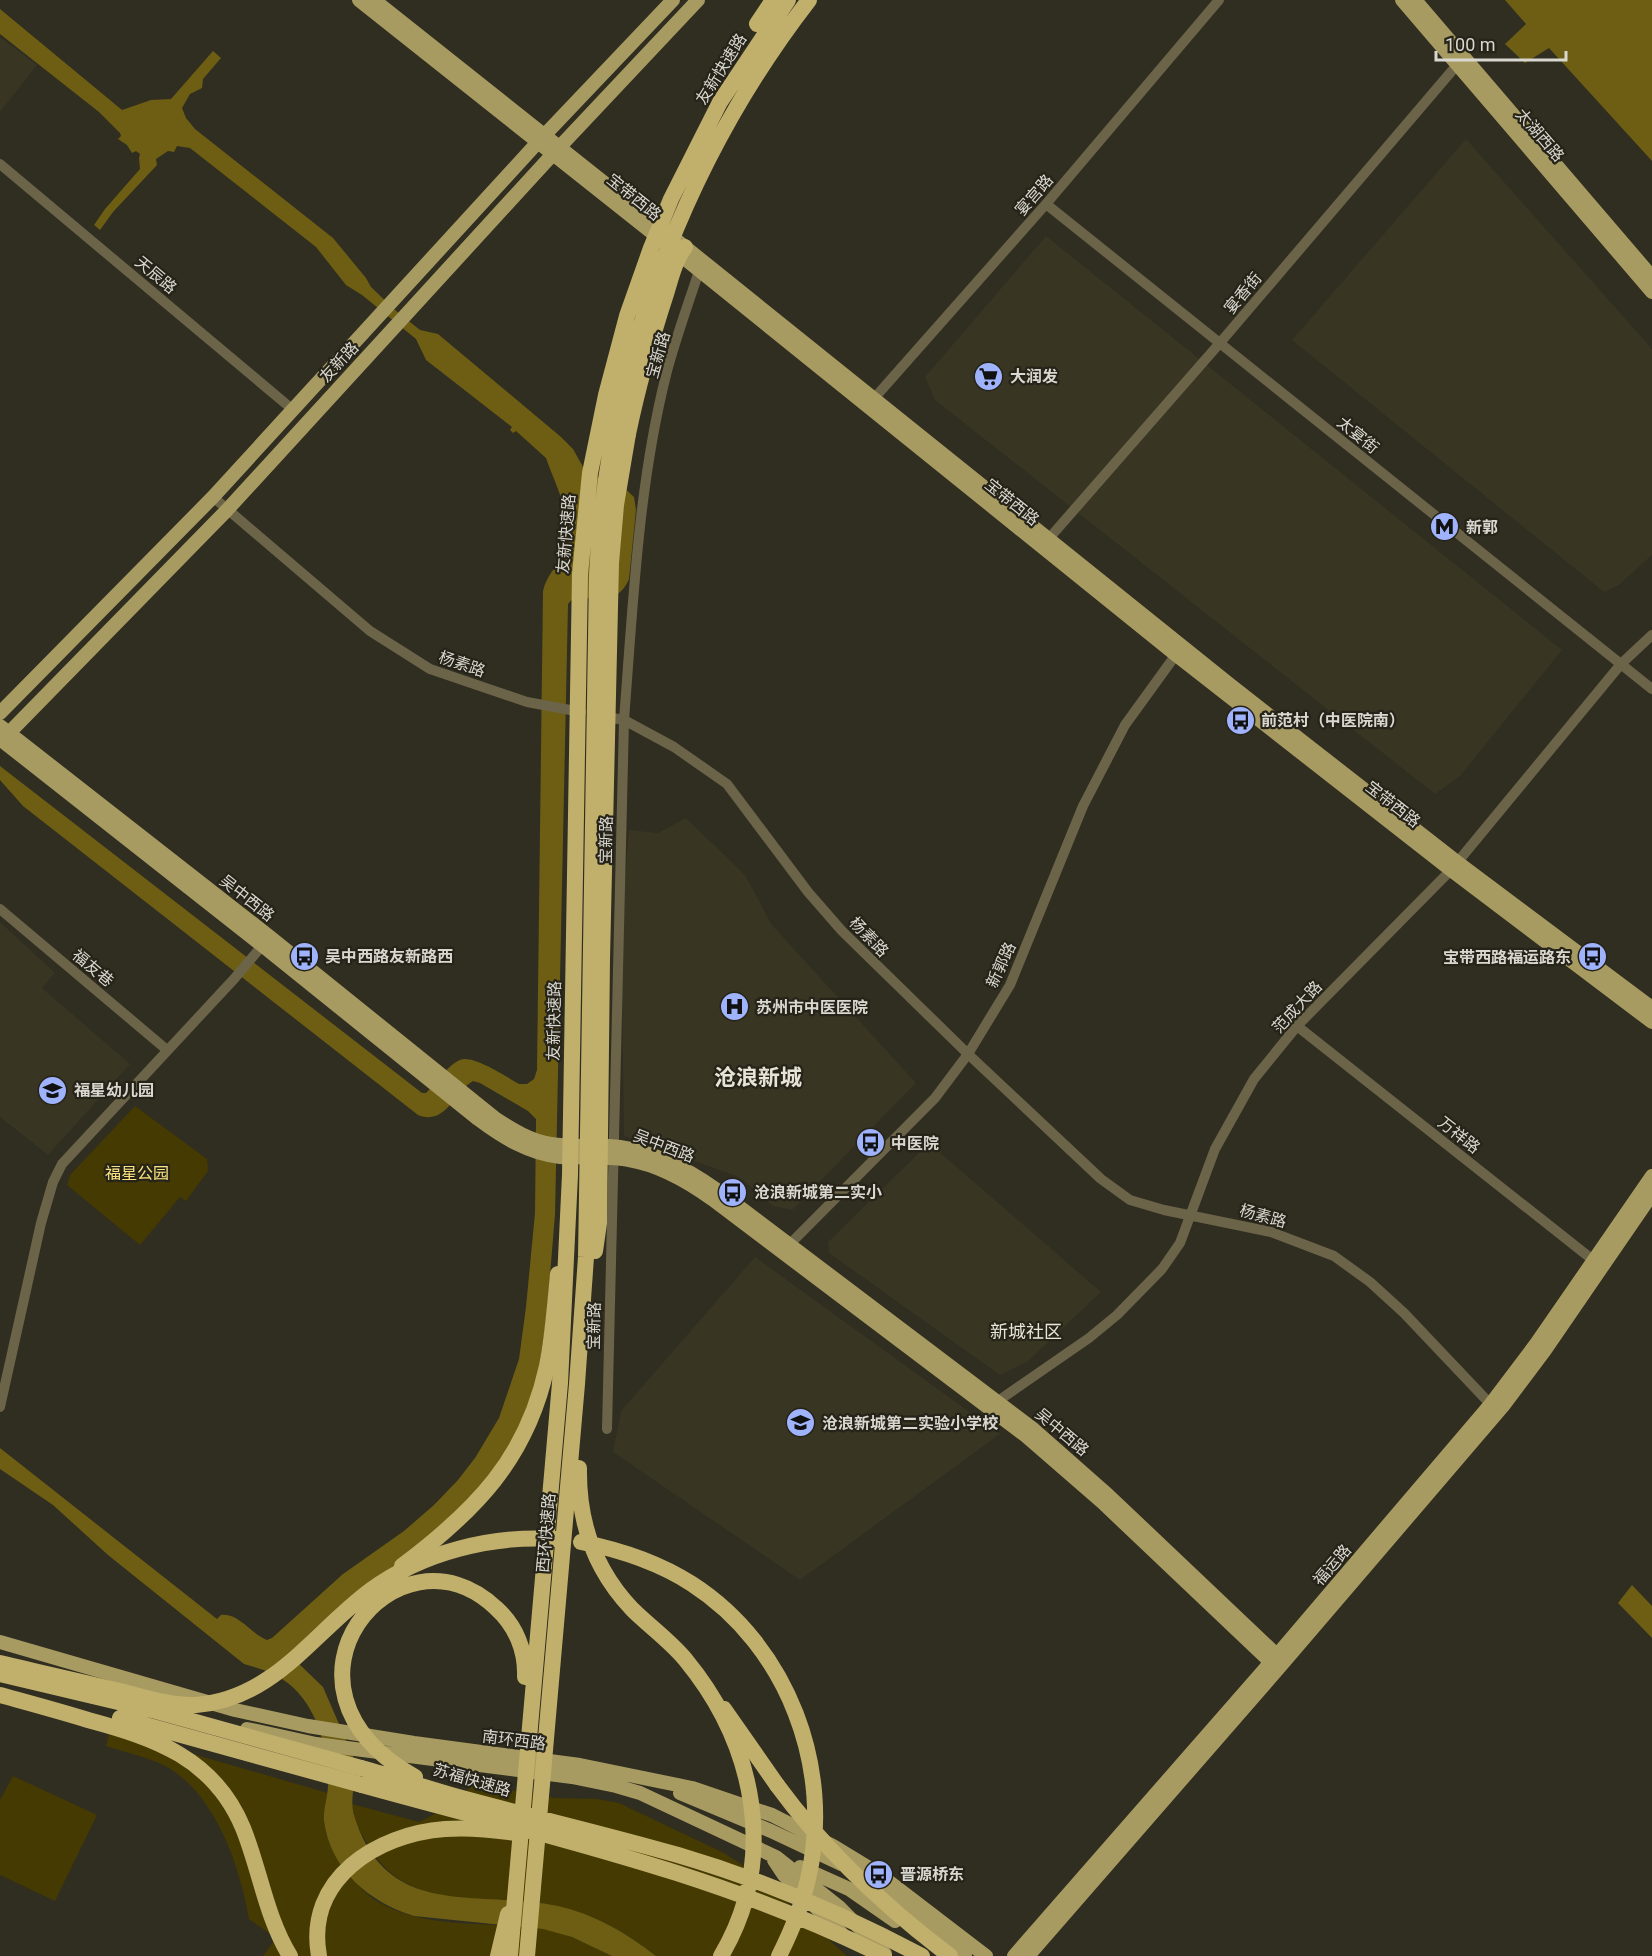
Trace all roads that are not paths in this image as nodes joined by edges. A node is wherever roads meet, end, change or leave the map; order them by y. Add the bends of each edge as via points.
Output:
1 (359, 0) edge
2 (374, 0) edge
3 (673, 0) edge
4 (698, 0) edge
5 (773, 0) edge
6 (788, 0) edge
7 (809, 0) edge
8 (1219, 0) edge
9 (1402, 0) edge
10 (1415, 0) edge
11 (1461, 60) junction
12 (542, 139) junction
13 (557, 151) junction
14 (692, 154) junction
15 (0, 164) edge
16 (1046, 204) junction
17 (682, 250) junction
18 (703, 267) junction
19 (1652, 277) edge
20 (1652, 292) edge
21 (1219, 344) junction
22 (871, 402) junction
23 (292, 409) junction
24 (213, 497) junction
25 (227, 510) junction
26 (1044, 544) junction
27 (1652, 635) edge
28 (1178, 650) junction
29 (1621, 664) junction
30 (1652, 689) edge
31 (0, 713) edge
32 (624, 720) junction
33 (2, 736) edge
34 (1454, 866) junction
35 (0, 909) edge
36 (267, 941) junction
37 (1652, 1008) edge
38 (1652, 1022) edge
39 (1297, 1026) junction
40 (167, 1050) junction
41 (968, 1054) junction
42 (588, 1112) joint
43 (570, 1115) joint
44 (608, 1156) junction
45 (570, 1175) junction
46 (1652, 1176) edge
47 (1652, 1194) edge
48 (1191, 1215) junction
49 (785, 1248) junction
50 (586, 1257) junction
51 (1598, 1264) junction
52 (577, 1384) junction
53 (995, 1405) junction
54 (0, 1407) edge
55 (1494, 1408) junction
56 (607, 1429) dead end
57 (580, 1441) junction
58 (373, 1588) junction
59 (0, 1642) edge
60 (684, 1658) junction
61 (0, 1661) edge
62 (1277, 1662) junction
63 (0, 1674) edge
64 (0, 1686) edge
65 (0, 1695) edge
66 (646, 1779) junction
67 (524, 1793) junction
68 (457, 1796) junction
69 (1132, 1828) junction
70 (572, 1842) junction
71 (773, 1855) junction
72 (516, 1881) junction
73 (810, 1884) junction
74 (290, 1956) edge
75 (319, 1956) edge
76 (498, 1956) edge
77 (510, 1956) edge
78 (527, 1956) edge
79 (721, 1956) edge
80 (779, 1956) edge
81 (865, 1956) edge
82 (876, 1956) edge
83 (885, 1956) edge
84 (922, 1956) edge
85 (942, 1956) edge
86 (950, 1956) edge
87 (965, 1956) edge
88 (986, 1956) edge
89 (1014, 1956) edge
90 (1028, 1956) edge

1 - 12 main road, 宝带西路
2 - 12 main road, 宝带西路
3 - 12 main road, 友新路
4 - 13 main road, 友新路
5 - 14 highway, bridge via 721,82
6 - 14 highway, 友新快速路, bridge via 720,102
7 - 42 highway, 友新快速路, bridge via 785,31 706,161 642,324 613,438 598,568
8 - 16 street, 宴宫路
9 - 11 main road, 太湖西路
10 - 11 main road, 太湖西路
11 - 19 main road, 太湖西路
11 - 20 main road, 太湖西路
11 - 21 street, 宴香街
12 - 13 main road, 宝带西路
12 - 23 main road, 友新路
13 - 17 main road, 宝带西路
13 - 25 main road, 友新路
14 - 43 highway, 友新快速路, bridge via 670,199 627,316 590,473 580,574
15 - 23 street, 天辰路
16 - 21 street, 太宴街
16 - 22 street, 宴宫路
17 - 18 main road, 宝带西路
17 - 44 highway, bridge via 651,341 628,434 616,505 609,611
18 - 22 main road, 宝带西路
18 - 32 street, 宝新路 via 666,375 652,449 633,600
21 - 26 street, 宴香街
21 - 29 street, 太宴街
22 - 26 main road, 宝带西路
23 - 24 main road, 友新路
24 - 25 street, 杨素路
24 - 31 main road, 友新路
25 - 32 street, 杨素路 via 370,631 430,669 526,702
25 - 33 main road, 友新路
26 - 28 main road, 宝带西路
27 - 29 street, 范成大路
28 - 34 main road, 宝带西路
28 - 41 street, 新郭路 via 1125,724 1083,806 1011,985
29 - 30 street, 太宴街
29 - 34 street, 范成大路
32 - 41 street, 杨素路 via 674,747 727,784 831,919
32 - 44 street, 宝新路
33 - 36 main road, 吴中西路
34 - 37 main road, 宝带西路
34 - 38 main road, 宝带西路
34 - 39 street, 范成大路
35 - 40 street, 福友巷
36 - 40 street
36 - 44 main road, 吴中西路 via 463,1100 530,1144
39 - 48 street, 范成大路 via 1254,1079 1215,1149
39 - 51 street, 万祥路
40 - 54 street via 62,1164 53,1182
41 - 48 street, 杨素路 via 1101,1179 1130,1200
41 - 49 street, 新郭路 via 935,1098
42 - 50 highway, 西环快速路, bridge
43 - 45 highway, 西环快速路, bridge
44 - 49 main road, 吴中西路 via 646,1153 687,1171 717,1190
44 - 50 highway, bridge
44 - 56 street, 宝新路
44 - 57 highway, bridge via 593,1266
45 - 58 highway, bridge via 550,1347 525,1431 502,1472 474,1505 435,1541
45 - 67 highway, 西环快速路, bridge via 560,1383
46 - 51 main road, 福运路
47 - 51 main road, 福运路
48 - 53 street, 范成大路 via 1180,1243 1162,1269 1117,1315
48 - 55 street, 杨素路 via 1271,1232 1334,1256 1404,1313
49 - 53 main road, 吴中西路
50 - 52 highway, 西环快速路, bridge
51 - 55 main road, 福运路
52 - 57 highway, bridge
52 - 78 highway, 西环快速路, bridge
53 - 62 main road, 吴中西路 via 1087,1476
55 - 62 main road, 福运路
57 - 60 highway, bridge via 580,1500 590,1546 618,1593
58 - 61 highway, bridge via 284,1669 261,1685 225,1700 195,1705 166,1702
58 - 80 highway, bridge via 415,1565 471,1545 500,1539 558,1539 605,1547 654,1563 692,1584 725,1610 758,1645 781,1682 797,1715 812,1770 815,1827 809,1877
59 - 66 main road, 南环西路 via 235,1710 308,1726 580,1765
60 - 79 highway, bridge via 724,1718 743,1760 751,1798 754,1836 750,1878 741,1912
60 - 86 highway, bridge via 795,1810 829,1850 883,1902
61 - 71 main road, 南环西路 via 108,1688 229,1725 316,1744 616,1786 665,1803
62 - 69 main road, 福运路
63 - 68 highway, 苏福快速路, bridge via 156,1711
64 - 70 highway, 苏福快速路, bridge
65 - 74 highway via 150,1739 175,1750 206,1773 241,1824 274,1922
66 - 87 main road via 771,1831 854,1871 888,1893
66 - 88 main road, 南环西路 via 772,1815 808,1833 879,1874
67 - 68 highway, bridge via 525,1672 516,1634 501,1612 484,1597 442,1582 417,1584 383,1597 358,1622 344,1656 343,1688 355,1723 378,1751 413,1776
67 - 72 highway, 西环快速路, bridge
68 - 84 highway, 苏福快速路, bridge via 629,1841 744,1877 852,1920
69 - 89 main road, 福运路
69 - 90 main road, 福运路
70 - 75 highway, bridge via 472,1828 428,1831 396,1839 357,1860 332,1887 320,1917
70 - 83 highway, 苏福快速路, bridge via 740,1894
71 - 73 main road, 南环西路
71 - 81 main road via 784,1875
71 - 85 main road via 868,1900
72 - 76 highway, bridge
72 - 77 highway, 西环快速路, bridge
73 - 82 main road, 南环西路
73 - 83 main road, 南环西路

